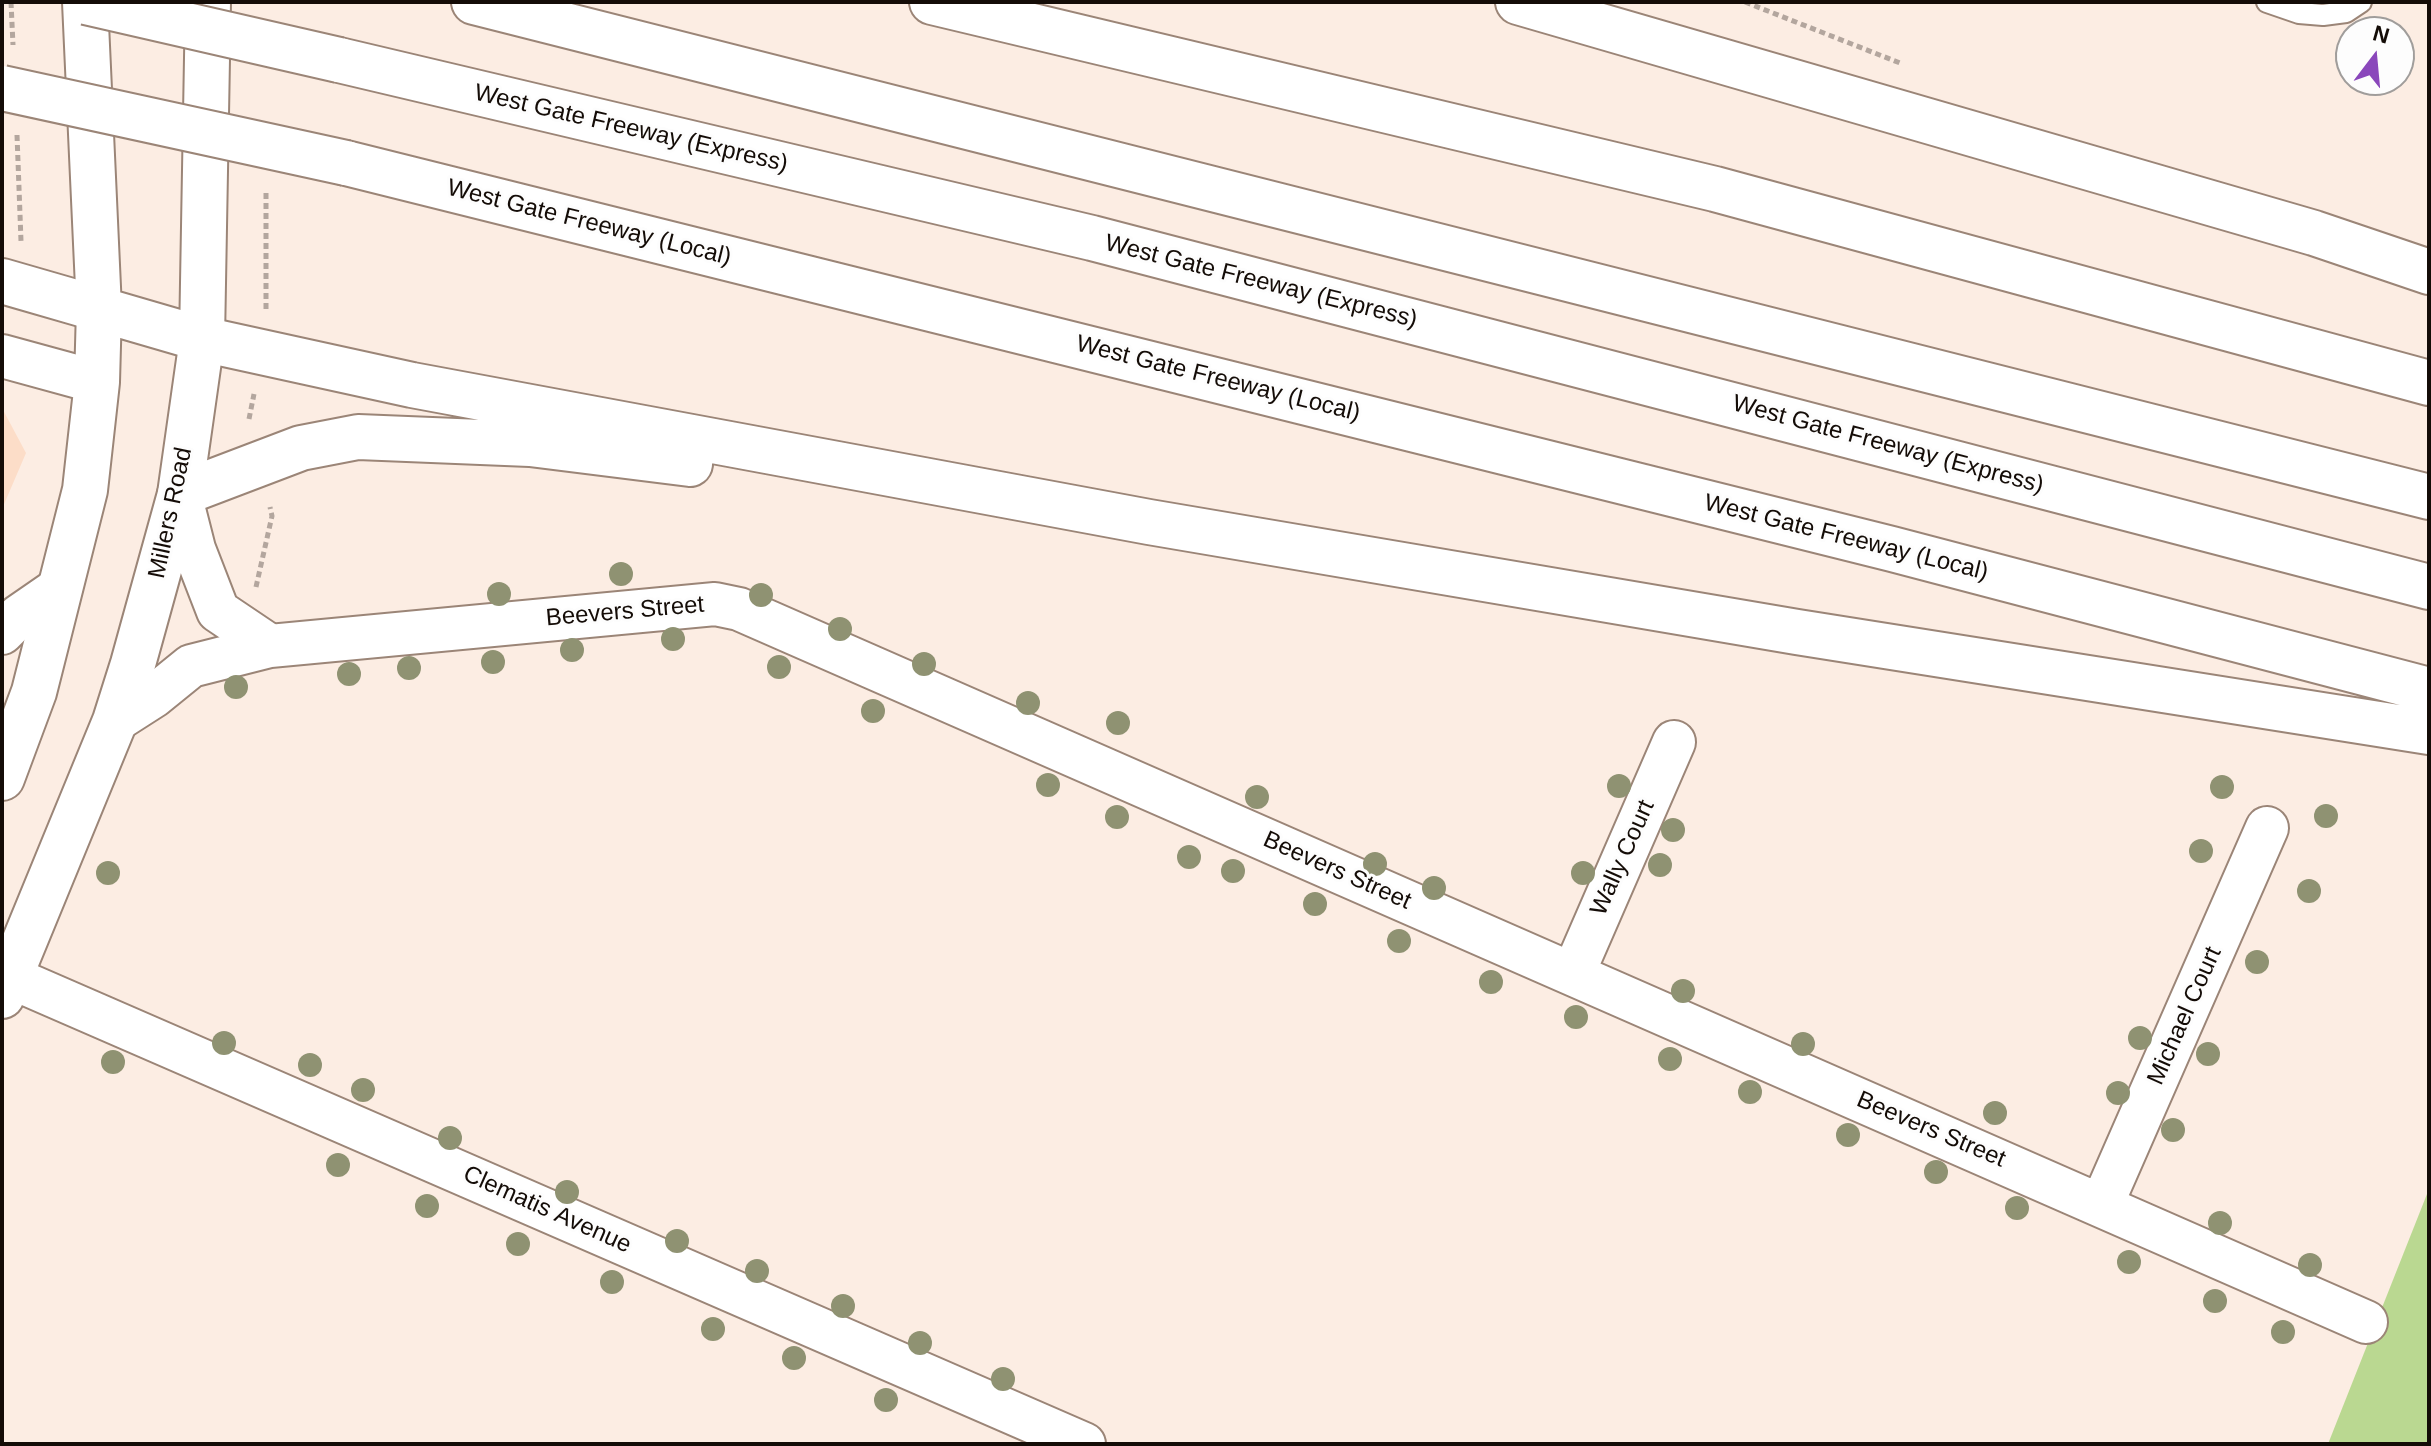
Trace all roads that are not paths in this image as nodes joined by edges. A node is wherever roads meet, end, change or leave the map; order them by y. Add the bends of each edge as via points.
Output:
1 (86, 2) edge
2 (208, 2) edge
3 (474, 2) edge
4 (932, 2) edge
5 (1518, 2) edge
6 (2267, 2) edge
7 (2361, 2) edge
8 (2, 88) edge
9 (2429, 272) edge
10 (2, 281) edge
11 (99, 309) junction
12 (202, 339) junction
13 (2, 356) edge
14 (97, 382) junction
15 (2429, 383) edge
16 (180, 494) junction
17 (2429, 497) edge
18 (1149, 522) junction
19 (61, 587) junction
20 (2429, 587) edge
21 (2, 633) edge
22 (270, 646) junction
23 (2429, 690) edge
24 (115, 721) junction
25 (2429, 732) edge
26 (1674, 742) dead end
27 (2, 778) edge
28 (2267, 828) dead end
29 (1573, 974) junction
30 (6, 987) edge
31 (2102, 1204) junction
32 (2366, 1322) dead end
33 (1084, 1444) edge

1 - 11 main road
1 - 20 main road, West Gate Freeway (Express), bridge via 1092,238
2 - 12 main road, Millers Road
3 - 17 main road
4 - 15 main road via 1715,189
5 - 9 main road via 2314,233
6 - 7 lane via 2323,15 2346,12
8 - 23 main road, West Gate Freeway (Local), bridge via 346,163 1892,549
10 - 11 main road
11 - 12 main road
11 - 14 main road
12 - 16 main road, Millers Road
12 - 18 main road via 412,385
13 - 14 street
14 - 19 main road via 85,490
16 - 18 main road via 301,448 358,437 530,444
16 - 22 street via 218,611
16 - 24 main road, Millers Road
18 - 25 main road
19 - 21 street
19 - 27 main road via 34,692
22 - 24 street, Beevers Street via 191,666
22 - 29 street, Beevers Street via 715,604 739,609
24 - 30 main road, Millers Road
26 - 29 street, Wally Court
28 - 31 street, Michael Court
29 - 31 street, Beevers Street
30 - 33 street, Clematis Avenue
31 - 32 street, Beevers Street

